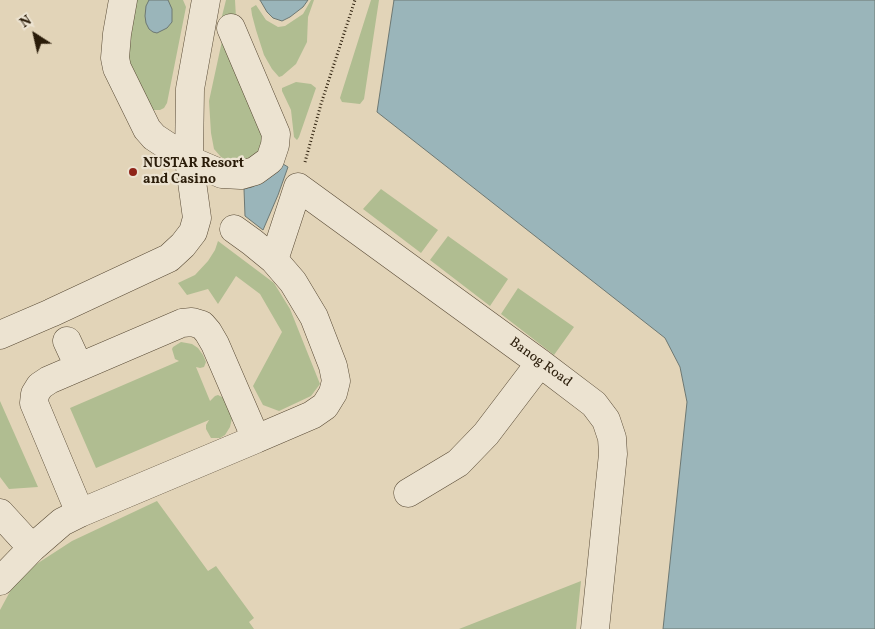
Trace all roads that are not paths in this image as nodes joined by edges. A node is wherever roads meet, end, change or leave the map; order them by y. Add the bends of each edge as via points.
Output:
1 (123, 0) edge
2 (206, 0) edge
3 (232, 28) dead end
4 (189, 160) junction
5 (234, 229) dead end
6 (274, 260) junction
7 (0, 335) edge
8 (67, 341) dead end
9 (540, 363) junction
10 (79, 368) junction
11 (256, 439) junction
12 (408, 493) dead end
13 (0, 513) edge
14 (80, 513) junction
15 (32, 548) junction
16 (0, 582) edge
17 (595, 629) edge

1 - 4 street via 117,34 117,68 147,129
2 - 4 street via 190,89
3 - 4 street via 276,134 275,145 270,160 255,171 241,175 222,174
4 - 7 street via 197,218 193,232 169,258
5 - 6 street
6 - 9 street, Banog Road via 298,187
6 - 11 street via 293,282 314,317 336,381 325,406 312,415
8 - 10 street
9 - 12 street via 486,434 458,463
9 - 17 street, Banog Road via 594,404 606,420 612,438
10 - 11 street via 182,323 202,325 215,344
10 - 14 street via 40,386 34,403
11 - 14 street
13 - 15 street
14 - 15 street via 62,522
15 - 16 street

